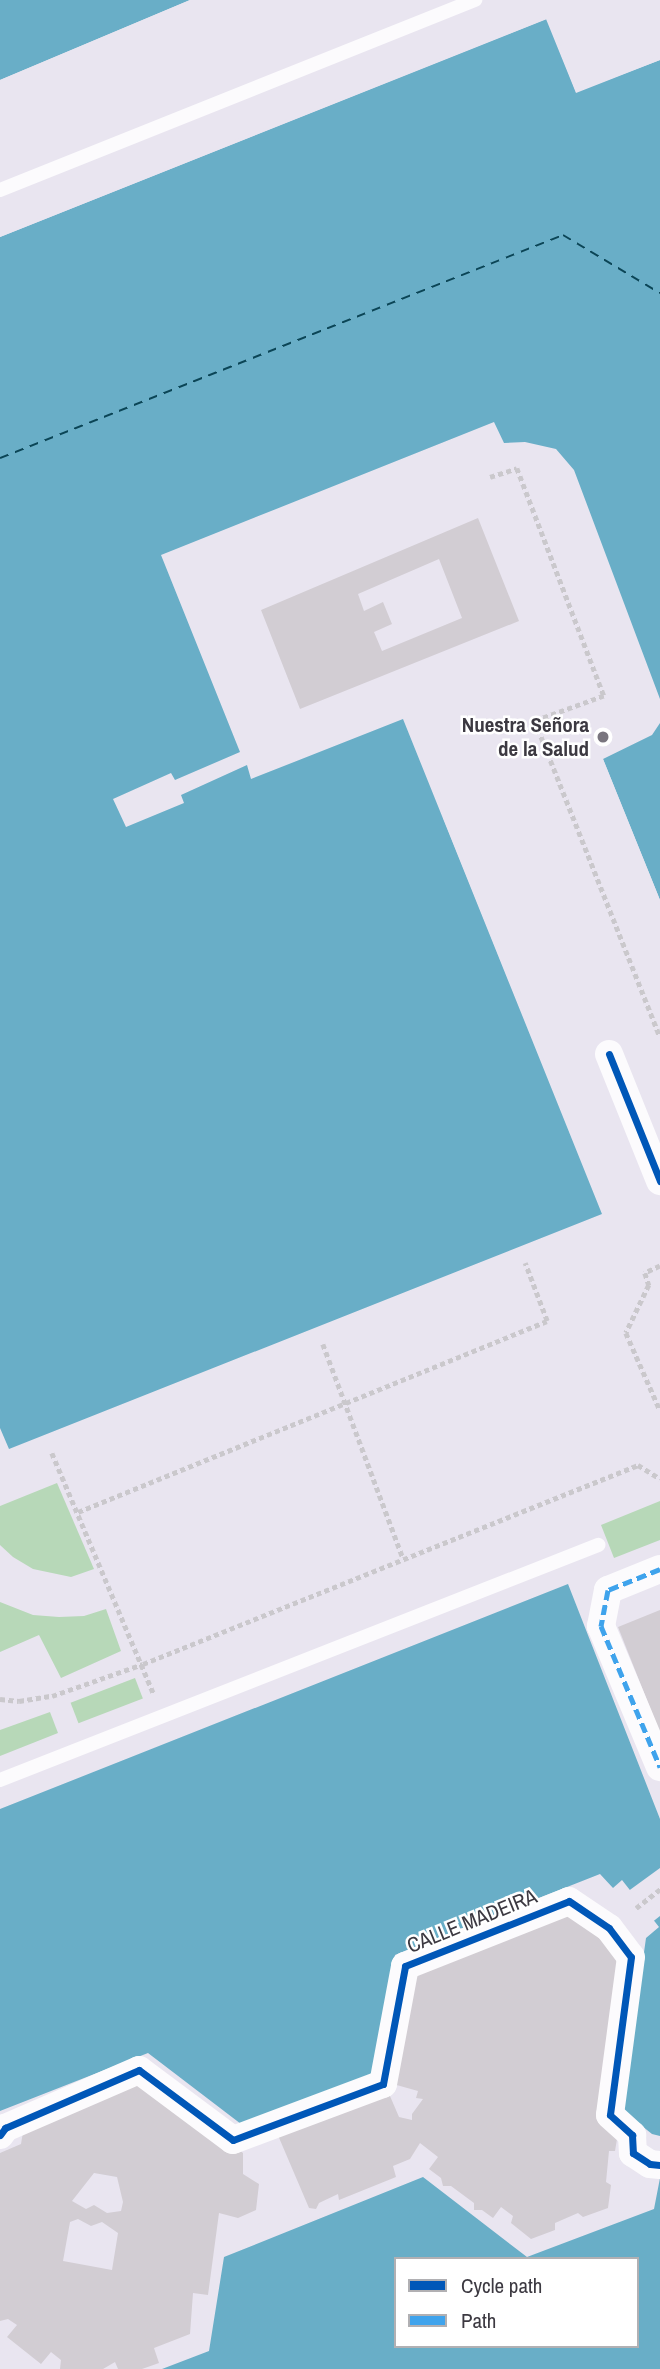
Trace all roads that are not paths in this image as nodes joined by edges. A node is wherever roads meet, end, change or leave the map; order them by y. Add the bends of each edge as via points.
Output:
1 (475, 0) edge
2 (0, 190) edge
3 (609, 1054) dead end
4 (660, 1181) edge
5 (598, 1545) dead end
6 (660, 1569) edge
7 (660, 1767) edge
8 (0, 1780) edge
9 (0, 2135) edge
10 (655, 2165) edge

1 - 2 lane
3 - 4 street
5 - 8 lane
6 - 7 street via 608,1590 601,1626
9 - 10 street, CALLE MADEIRA via 5,2128 139,2070 233,2140 383,2084 405,1966 569,1900 609,1928 631,1957 610,2115 632,2135 634,2153

